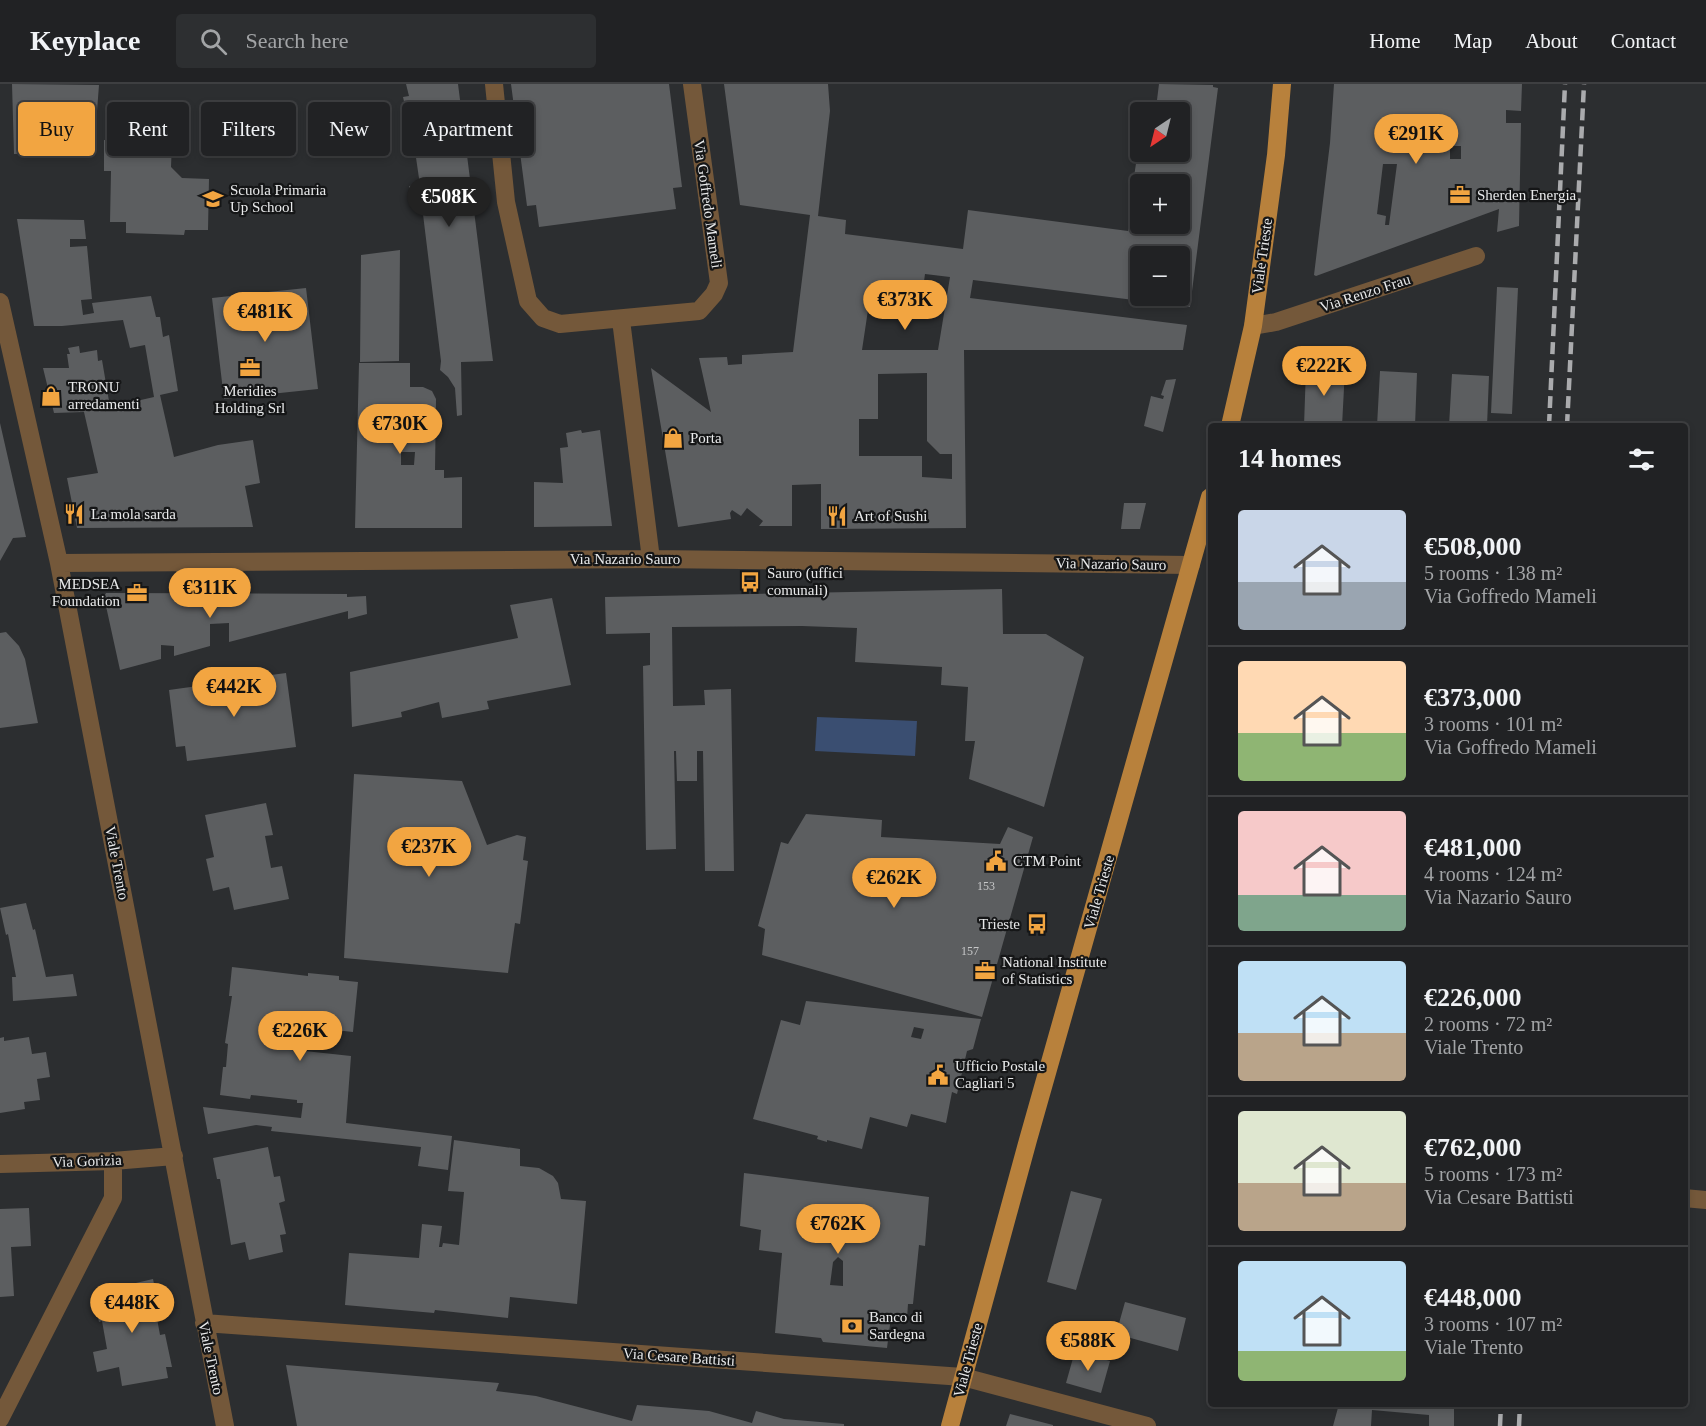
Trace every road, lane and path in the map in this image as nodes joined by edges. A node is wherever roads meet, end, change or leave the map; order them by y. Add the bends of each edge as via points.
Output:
1 (494, 84) edge
2 (692, 84) edge
3 (1282, 84) edge
4 (1476, 256) dead end
5 (0, 302) edge
6 (621, 320) junction
7 (1253, 326) junction
8 (5, 346) edge
9 (1231, 423) edge
10 (1208, 504) edge
11 (651, 559) junction
12 (59, 563) junction
13 (1191, 565) junction
14 (174, 1156) junction
15 (113, 1161) junction
16 (0, 1164) edge
17 (1688, 1198) edge
18 (1706, 1200) edge
19 (204, 1323) junction
20 (963, 1377) junction
21 (0, 1419) edge
22 (225, 1426) edge
23 (950, 1426) edge
24 (1147, 1426) edge

1 - 6 street, Via Goffredo Mameli via 506,202 528,301 543,318 560,324
2 - 6 street, Via Goffredo Mameli via 719,283 699,310
3 - 7 main road, Viale Trieste
4 - 7 street, Via Renzo Frau via 1276,322
5 - 8 street, Viale Trento
6 - 11 street
7 - 9 main road, Viale Trieste
8 - 12 street, Viale Trento
10 - 13 main road, Viale Trieste
11 - 12 street, Via Nazario Sauro
11 - 13 street, Via Nazario Sauro
12 - 14 street, Viale Trento
13 - 20 main road, Viale Trieste
14 - 15 street, Via Gorizia
14 - 19 street, Viale Trento
15 - 16 street, Via Gorizia
15 - 21 street via 113,1198
17 - 18 street
19 - 20 street, Via Cesare Battisti
19 - 22 street, Viale Trento
20 - 23 main road, Viale Trieste
20 - 24 street, Via Cesare Battisti

